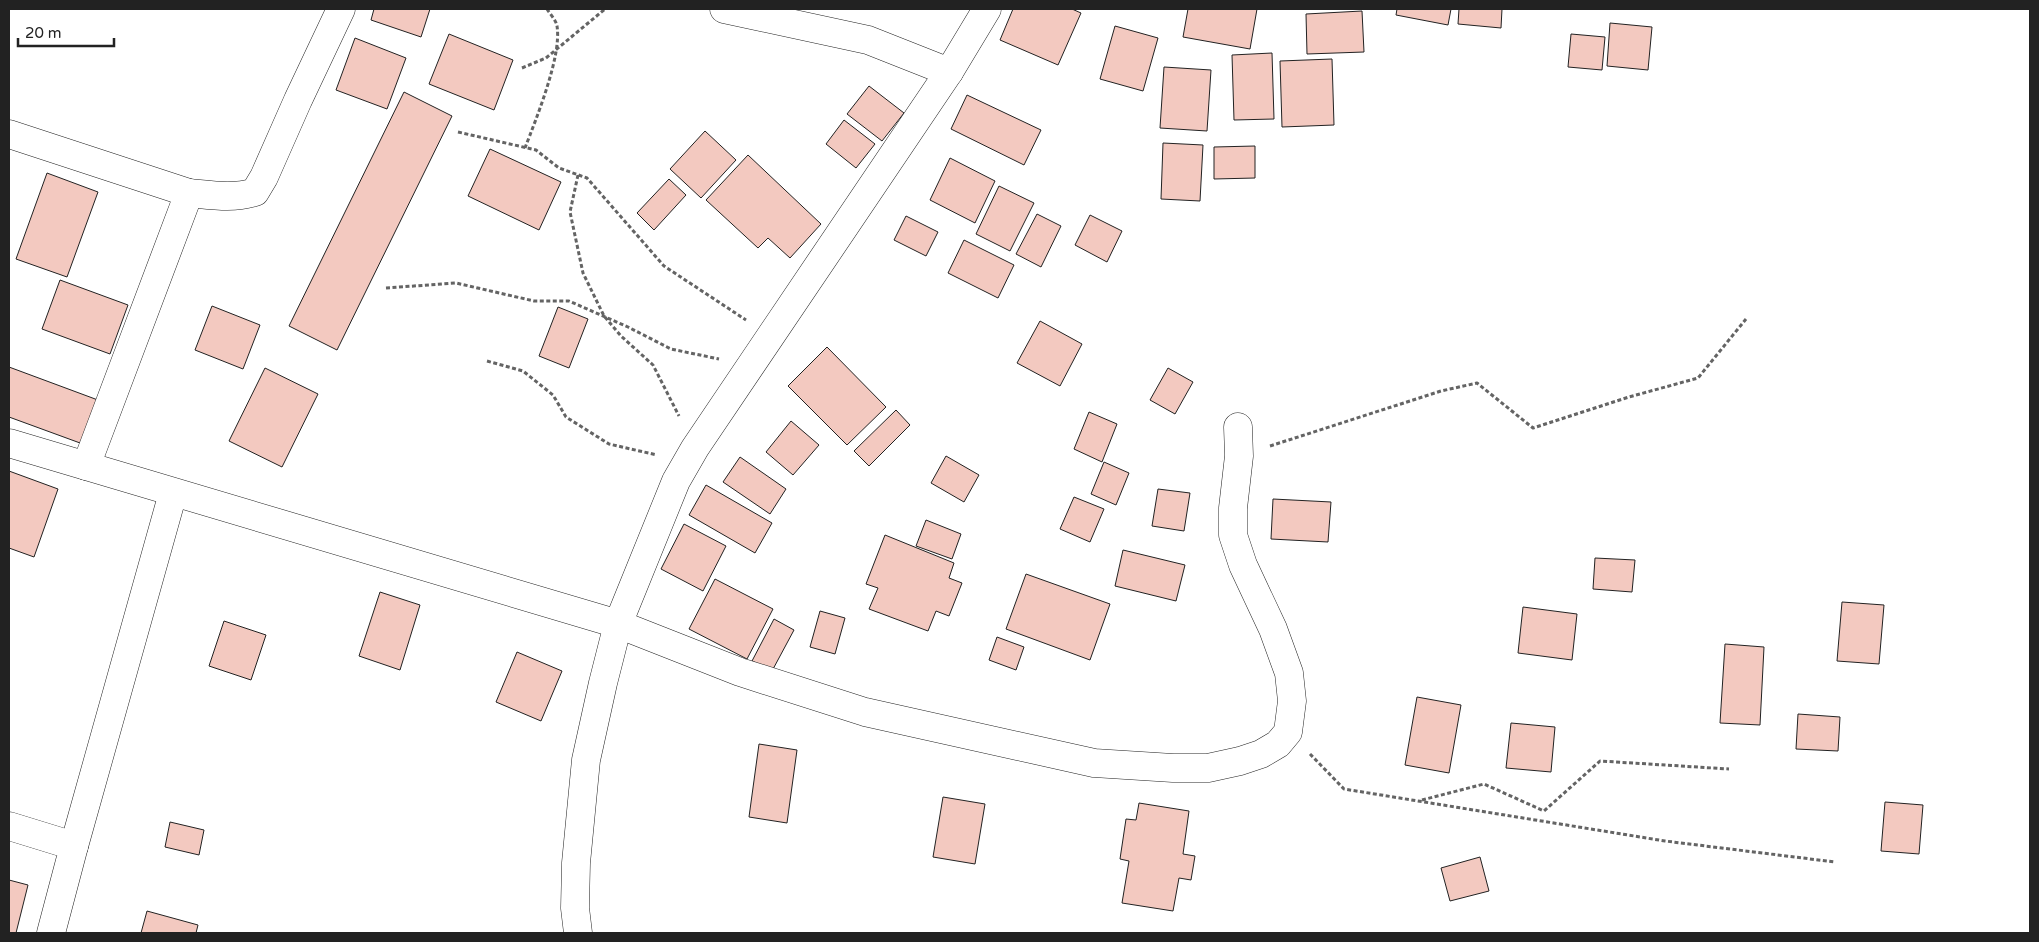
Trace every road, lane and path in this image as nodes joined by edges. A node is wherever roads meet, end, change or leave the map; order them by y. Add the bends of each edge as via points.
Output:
1 (341, 9) edge
2 (547, 9) edge
3 (605, 9) edge
4 (724, 9) edge
5 (987, 9) edge
6 (556, 49) junction
7 (522, 68) dead end
8 (949, 72) junction
9 (458, 132) dead end
10 (9, 134) edge
11 (525, 148) junction
12 (578, 174) junction
13 (189, 193) junction
14 (386, 288) dead end
15 (604, 316) junction
16 (1746, 319) dead end
17 (772, 336) junction
18 (487, 361) dead end
19 (751, 366) junction
20 (1238, 427) dead end
21 (9, 443) edge
22 (690, 455) junction
23 (1239, 456) junction
24 (86, 466) junction
25 (173, 492) junction
26 (618, 624) junction
27 (1288, 732) junction
28 (1729, 769) dead end
29 (1419, 801) junction
30 (9, 826) edge
31 (74, 846) junction
32 (1835, 862) dead end
33 (51, 933) edge
34 (578, 933) edge

1 - 13 street via 255,192 241,196
2 - 6 path via 557,25
3 - 6 path
4 - 8 street via 868,40
5 - 8 street
6 - 7 path via 546,58
6 - 11 path via 544,99
8 - 17 street
9 - 11 path
10 - 13 street
11 - 12 path via 536,150 559,168
12 - 15 path via 570,212 583,273
12 - 17 path via 587,178 664,266
13 - 24 street
14 - 15 path via 456,283 534,301 569,301
15 - 19 path via 671,348
15 - 22 path via 653,365
16 - 23 path via 1698,378 1534,428 1477,384 1441,391
17 - 19 street
18 - 22 path via 523,371 553,395 566,417 608,444
19 - 22 street
20 - 23 street
21 - 24 street
22 - 26 street via 676,481
23 - 27 street via 1233,534 1289,673 1292,701
24 - 25 street
25 - 26 street
25 - 31 street
26 - 27 street via 740,672 865,712 1094,763 1208,768 1261,754 1278,744
26 - 34 street via 586,760 576,863
27 - 29 path via 1344,789
28 - 29 path via 1600,761 1544,811 1484,784
29 - 32 path via 1665,842
30 - 31 street
31 - 33 street

